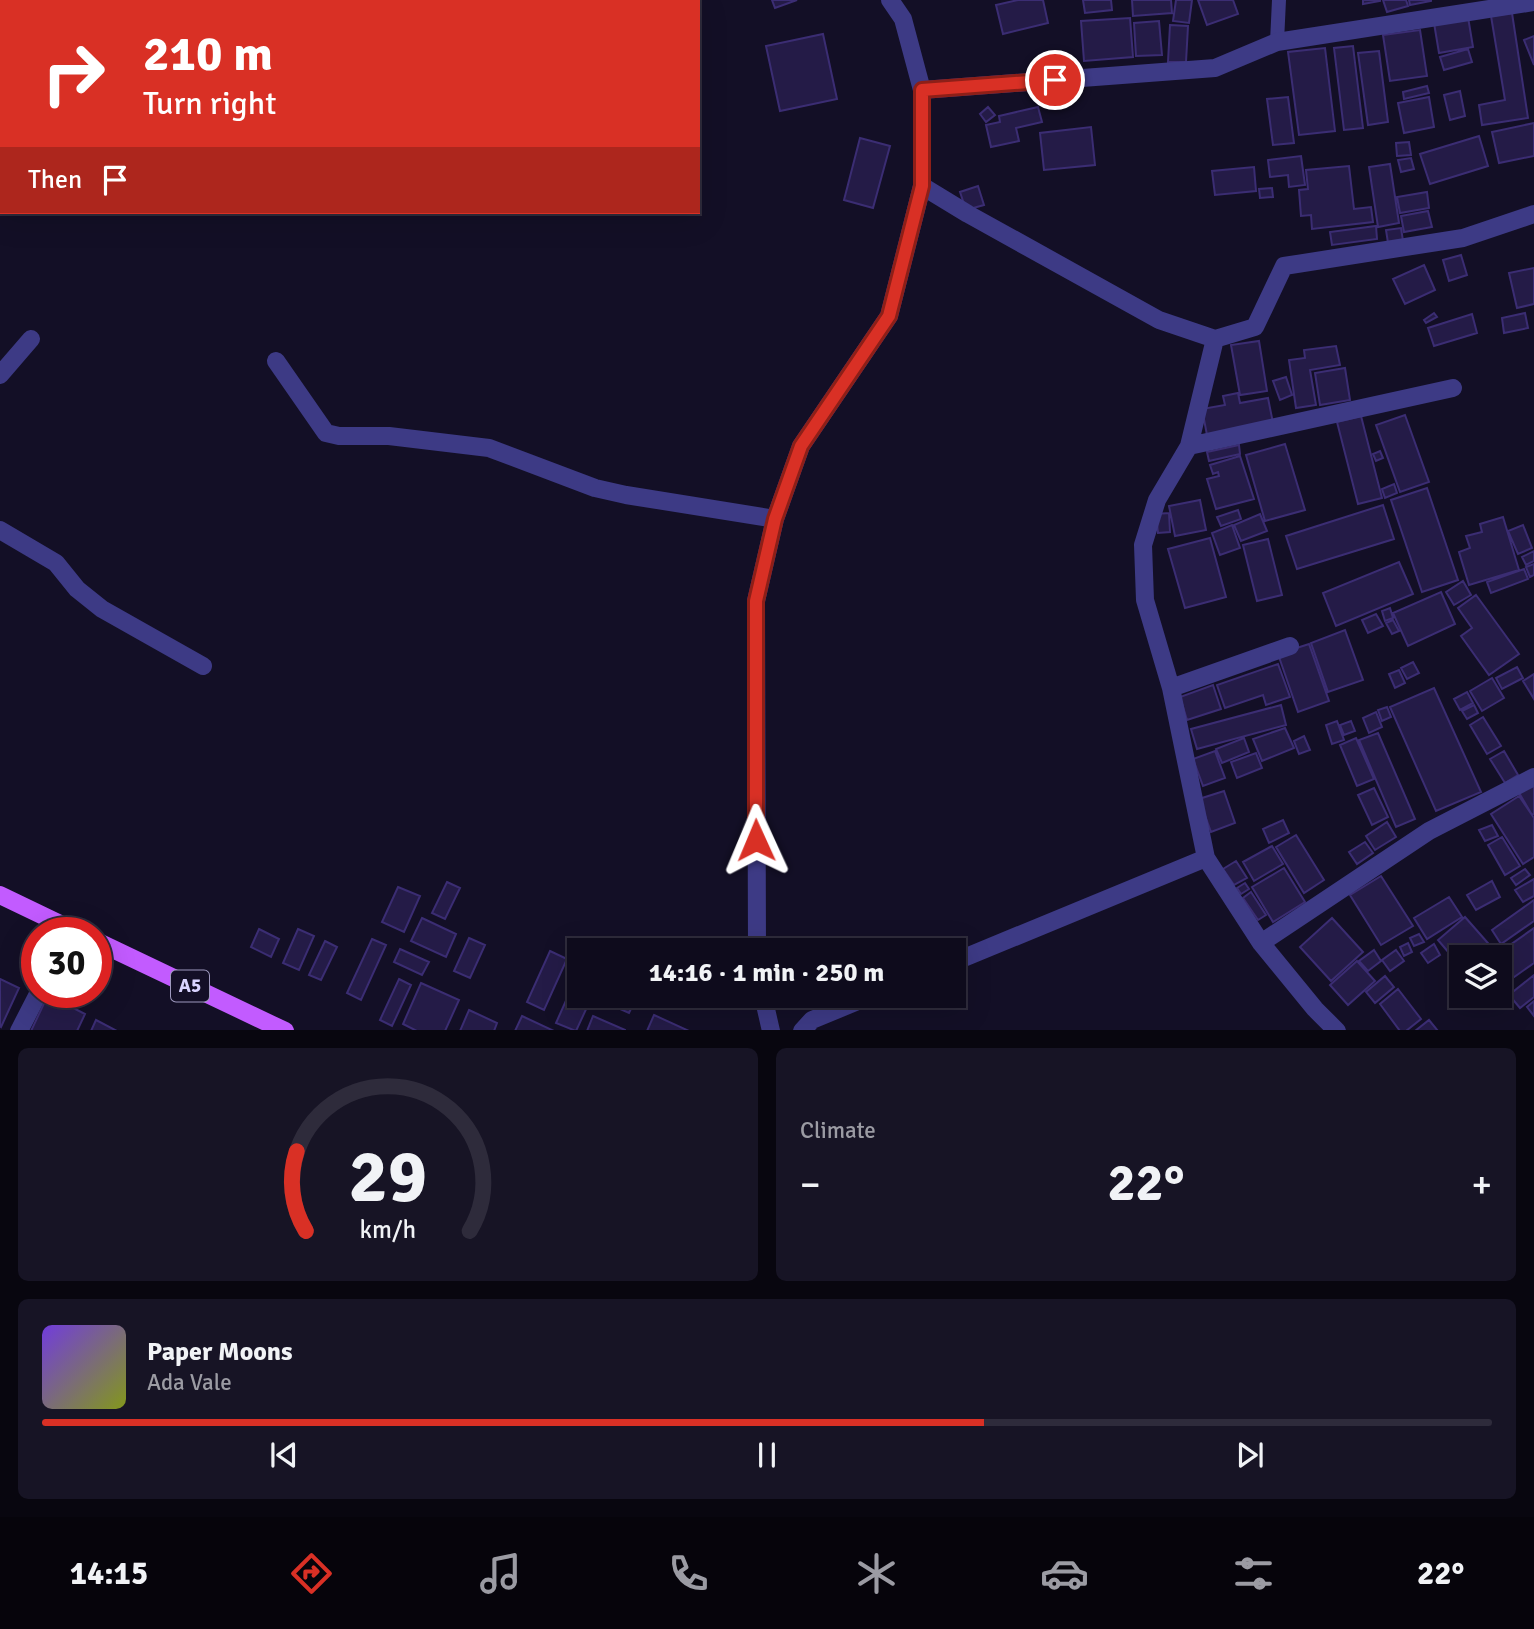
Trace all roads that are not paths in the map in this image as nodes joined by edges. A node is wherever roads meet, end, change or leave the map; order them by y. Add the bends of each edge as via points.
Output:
1 (890, 0) edge
2 (1279, 0) edge
3 (1534, 2) edge
4 (1277, 42) junction
5 (922, 90) junction
6 (922, 186) junction
7 (1534, 214) edge
8 (31, 339) dead end
9 (1215, 339) junction
10 (276, 361) dead end
11 (0, 375) edge
12 (1453, 388) dead end
13 (1189, 446) junction
14 (775, 519) junction
15 (0, 530) edge
16 (1290, 646) dead end
17 (203, 666) dead end
18 (1171, 688) junction
19 (1534, 777) edge
20 (1206, 858) junction
21 (0, 895) edge
22 (44, 917) edge
23 (757, 938) edge
24 (1261, 943) junction
25 (112, 949) edge
26 (966, 957) edge
27 (31, 1008) edge
28 (766, 1008) edge
29 (841, 1008) edge
30 (20, 1030) edge
31 (283, 1030) edge
32 (771, 1030) edge
33 (803, 1030) edge
34 (1336, 1030) edge

1 - 5 street via 903,19
2 - 4 lane
3 - 4 street
4 - 5 street via 1215,68
5 - 6 street
6 - 9 street via 1159,320
6 - 14 street via 889,316 801,446
7 - 9 street via 1463,238 1284,267 1255,327
8 - 11 street
9 - 13 street
10 - 14 street via 326,433 489,448 596,488
12 - 13 street
13 - 18 street via 1157,500 1143,545 1145,600
14 - 23 street via 756,601
15 - 17 street via 56,563 102,610
16 - 18 street
18 - 20 street
19 - 24 street via 1429,831
20 - 24 street
20 - 26 street
21 - 22 main road
24 - 34 street
25 - 31 main road, A5
27 - 30 street
28 - 32 street
29 - 33 street via 812,1020

